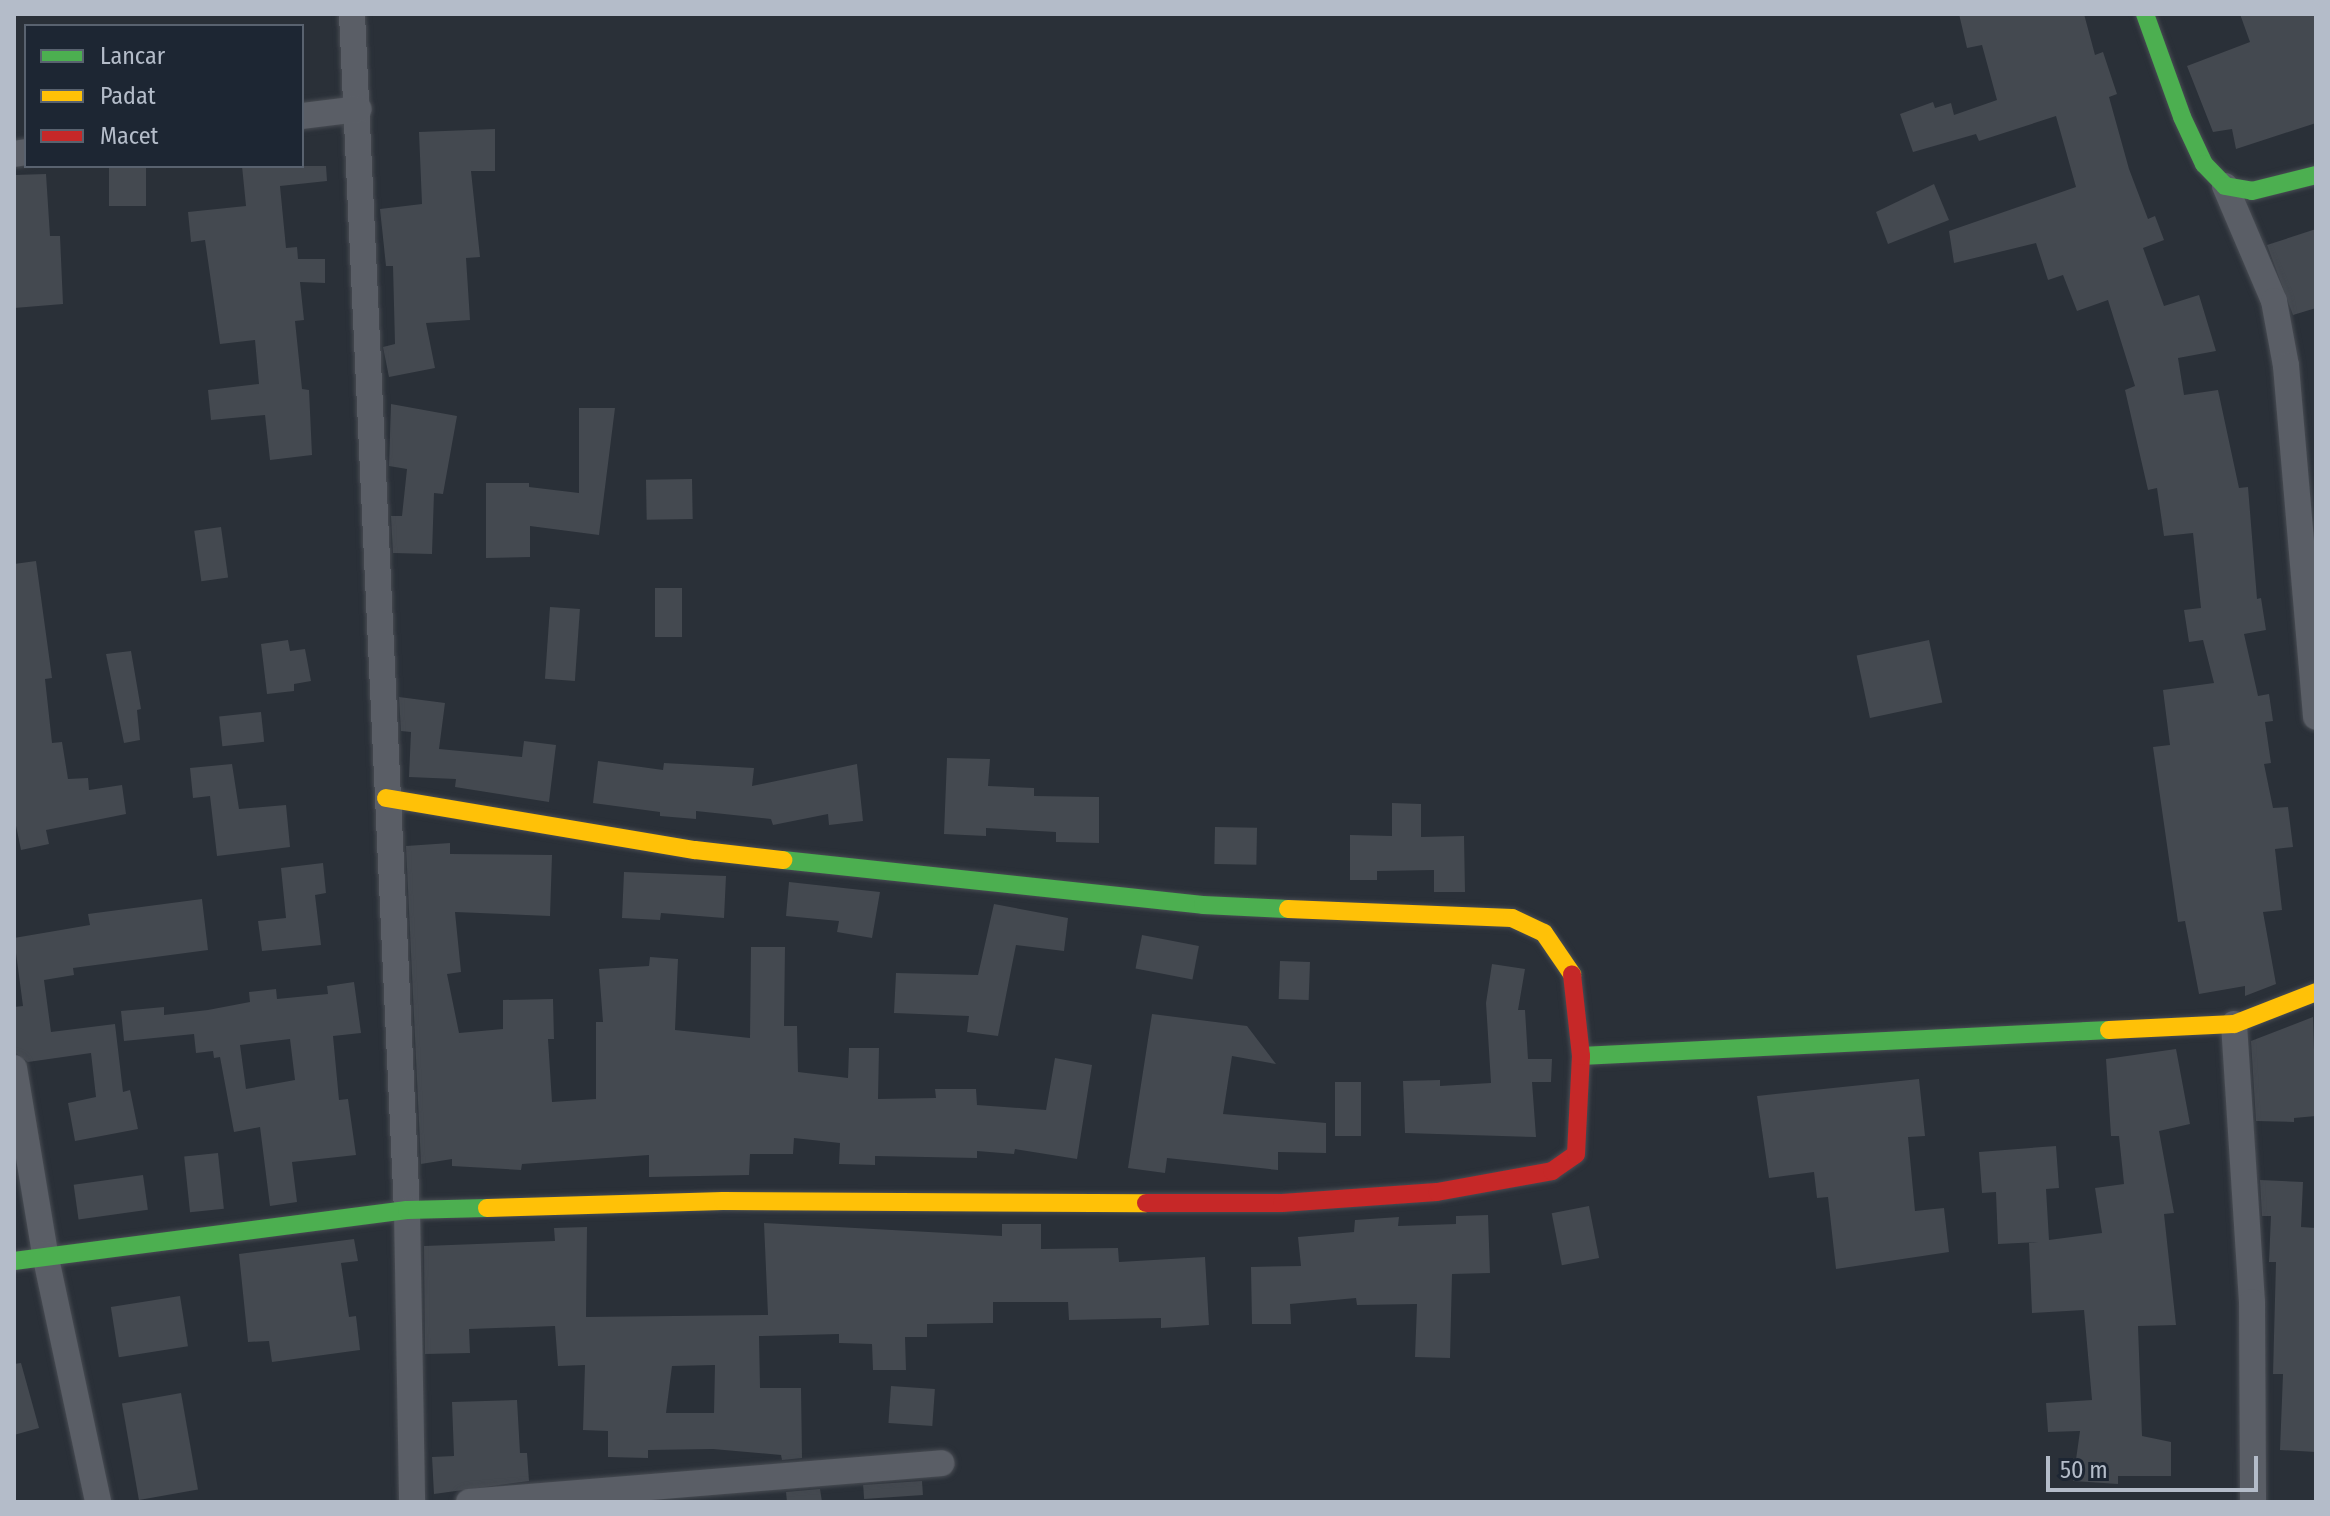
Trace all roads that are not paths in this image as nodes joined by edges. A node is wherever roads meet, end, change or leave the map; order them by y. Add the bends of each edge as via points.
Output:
1 (352, 14) edge
2 (2145, 14) edge
3 (359, 109) junction
4 (304, 116) edge
5 (2316, 175) edge
6 (2225, 186) junction
7 (2316, 717) edge
8 (386, 798) junction
9 (2316, 992) edge
10 (2234, 1024) junction
11 (1581, 1056) junction
12 (14, 1068) edge
13 (407, 1210) junction
14 (45, 1254) junction
15 (14, 1261) edge
16 (941, 1463) dead end
17 (98, 1502) edge
18 (412, 1502) edge
19 (469, 1502) edge
20 (2253, 1502) edge

1 - 3 street
2 - 6 street via 2198,152
3 - 4 street
3 - 8 street
5 - 6 street via 2252,191
6 - 7 street via 2274,301 2286,366
8 - 11 street via 695,850 1203,905 1512,918 1544,933 1572,975
8 - 13 street
9 - 10 street
10 - 11 street
10 - 20 street via 2252,1302
11 - 13 street via 1576,1154 1552,1171 1437,1192 1282,1203 723,1201
12 - 14 street
13 - 14 street
13 - 18 street
14 - 15 street
14 - 17 street
16 - 19 street

